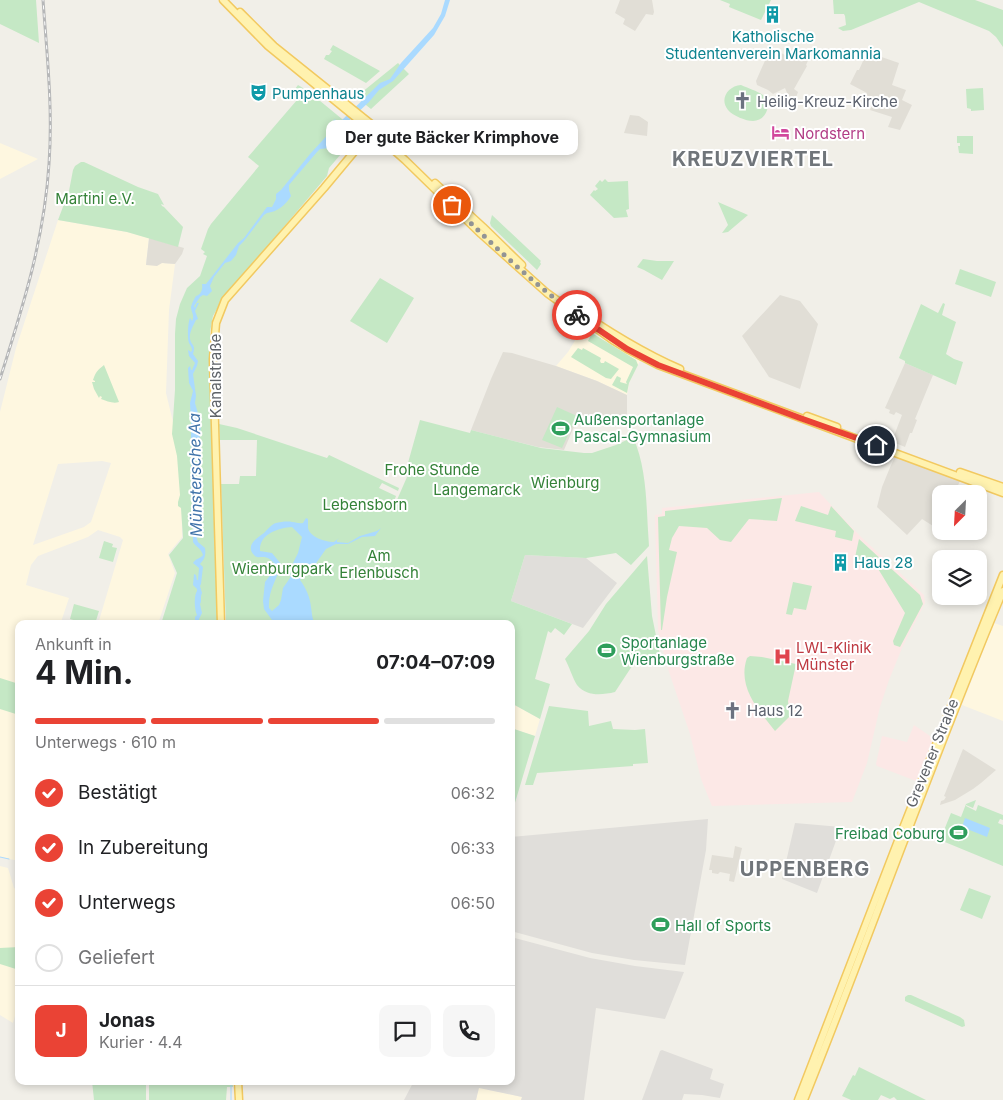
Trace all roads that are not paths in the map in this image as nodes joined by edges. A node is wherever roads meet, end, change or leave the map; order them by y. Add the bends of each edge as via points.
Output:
1 (223, 0) edge
2 (229, 0) edge
3 (269, 44) junction
4 (374, 129) junction
5 (647, 357) junction
6 (1003, 488) edge
7 (1003, 493) edge
8 (1003, 575) edge
9 (1003, 591) edge
10 (221, 620) edge
11 (238, 1085) edge
12 (239, 1100) edge
13 (798, 1100) edge
14 (804, 1100) edge

1 - 3 main road
2 - 3 main road
3 - 4 main road
4 - 5 main road via 549,290
4 - 10 main road, Kanalstraße via 225,300 216,323 213,359
5 - 6 main road
5 - 7 main road via 663,367
8 - 13 main road, Grevener Straße
9 - 14 main road, Grevener Straße
11 - 12 main road

